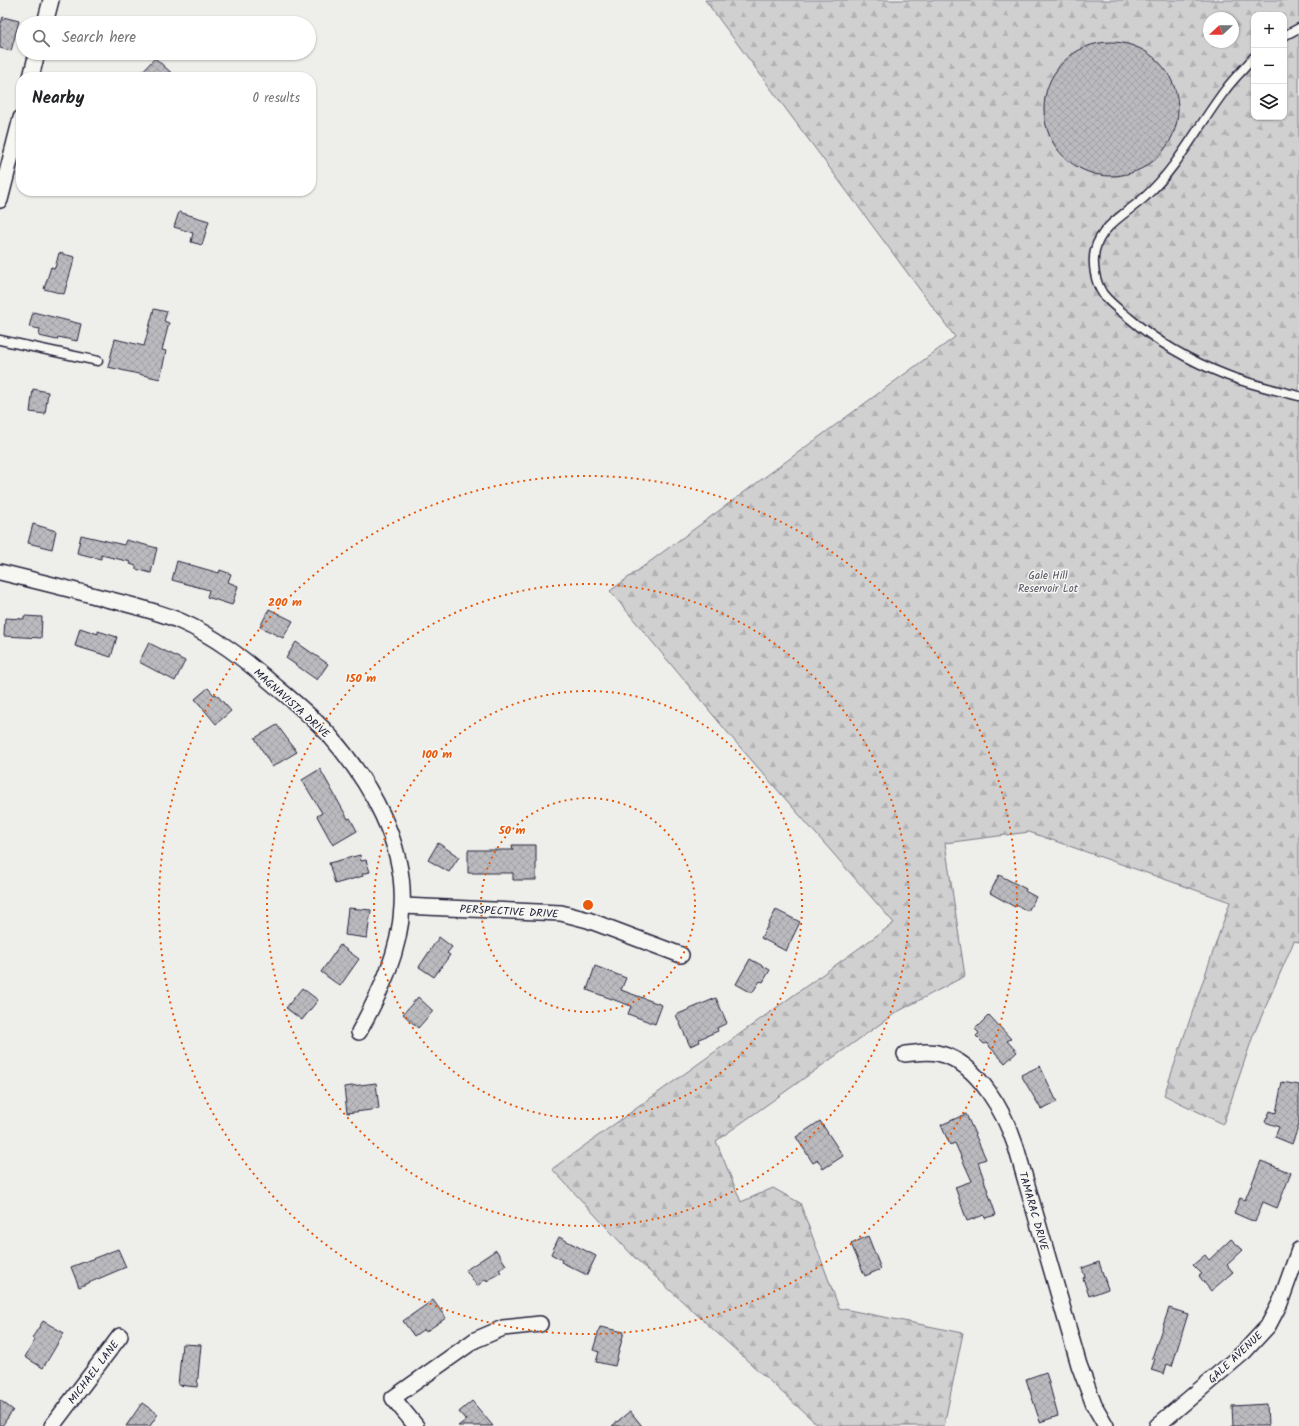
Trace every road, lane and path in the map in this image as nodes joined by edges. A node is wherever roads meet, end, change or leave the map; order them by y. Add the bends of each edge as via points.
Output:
1 (51, 0) edge
2 (47, 16) edge
3 (1299, 28) edge
4 (1287, 34) edge
5 (35, 60) edge
6 (1251, 60) edge
7 (32, 72) edge
8 (16, 138) edge
9 (0, 200) edge
10 (0, 340) edge
11 (98, 361) dead end
12 (1299, 396) edge
13 (0, 572) edge
14 (402, 906) junction
15 (681, 955) dead end
16 (359, 1032) dead end
17 (904, 1054) dead end
18 (1299, 1250) edge
19 (540, 1324) dead end
20 (120, 1336) dead end
21 (52, 1426) edge
22 (416, 1426) edge
23 (1106, 1426) edge
24 (1157, 1426) edge

1 - 2 street
3 - 4 lane
5 - 7 street
6 - 12 lane via 1226,89 1157,185 1105,232 1095,251 1094,272 1102,293 1112,303 1172,350 1227,376
8 - 9 street
10 - 11 lane
13 - 14 street, MAGNAVISTA DRIVE via 160,613 220,642 266,678 330,736 373,795 396,852 402,879
14 - 15 street, PERSPECTIVE DRIVE via 561,913 588,920
14 - 16 street, MAGNAVISTA DRIVE via 394,955
17 - 23 street, TAMARAC DRIVE via 933,1052 953,1058 981,1082 1002,1113 1016,1148 1079,1365 1094,1405
18 - 24 street, GALE AVENUE via 1280,1303 1265,1329 1244,1352
19 - 22 street via 512,1325 475,1340 394,1398
20 - 21 street, MICHAEL LANE

